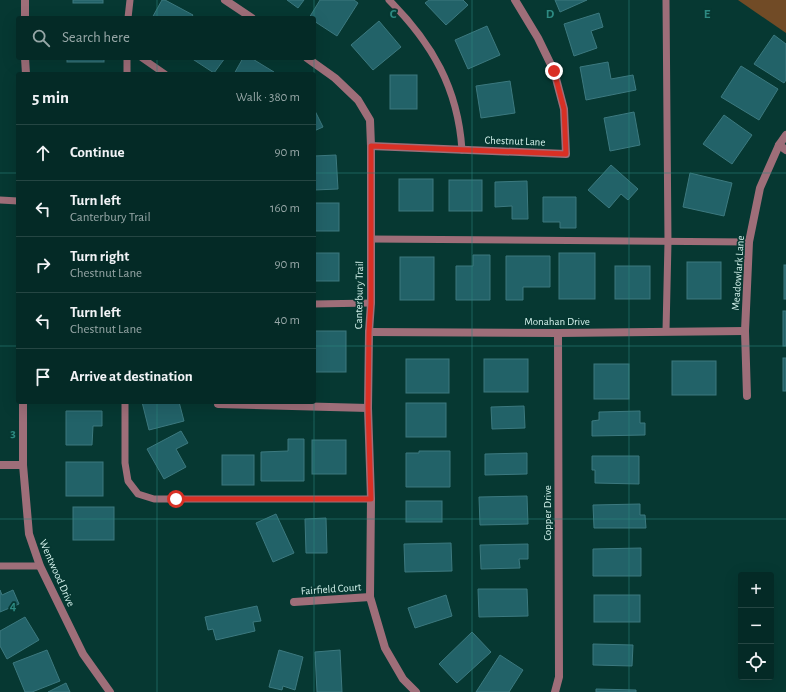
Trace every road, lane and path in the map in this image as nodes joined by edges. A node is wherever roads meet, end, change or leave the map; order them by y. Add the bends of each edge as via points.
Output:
1 (25, 0) edge
2 (130, 0) edge
3 (225, 0) edge
4 (389, 0) edge
5 (515, 0) edge
6 (666, 0) edge
7 (25, 16) edge
8 (128, 16) edge
9 (249, 16) edge
10 (25, 60) edge
11 (127, 60) edge
12 (145, 60) edge
13 (310, 60) edge
14 (26, 72) edge
15 (127, 72) edge
16 (162, 72) edge
17 (786, 135) edge
18 (371, 146) junction
19 (782, 148) edge
20 (462, 150) junction
21 (0, 200) edge
22 (16, 201) edge
23 (371, 239) junction
24 (668, 242) junction
25 (749, 242) junction
26 (371, 303) junction
27 (316, 304) edge
28 (666, 331) junction
29 (746, 331) junction
30 (369, 332) junction
31 (558, 333) junction
32 (747, 396) dead end
33 (23, 404) edge
34 (125, 404) edge
35 (218, 404) dead end
36 (368, 408) junction
37 (0, 465) edge
38 (23, 465) junction
39 (371, 499) junction
40 (0, 566) edge
41 (40, 566) junction
42 (370, 597) junction
43 (294, 602) dead end
44 (110, 692) edge
45 (416, 692) edge
46 (554, 692) edge

1 - 7 street
2 - 8 lane
3 - 9 street
4 - 20 lane via 405,16 442,69 453,96
5 - 20 street, Chestnut Lane via 554,71 564,109 566,154
6 - 24 lane
10 - 14 street
11 - 15 lane
12 - 16 lane
13 - 18 street, Canterbury Trail via 335,78 358,100 370,120
17 - 19 street, Meadowlark Lane
18 - 20 street, Chestnut Lane
18 - 23 street, Canterbury Trail
19 - 25 street, Meadowlark Lane via 760,188
21 - 22 lane
23 - 24 lane
23 - 26 street, Canterbury Trail
24 - 25 lane
24 - 28 lane
25 - 29 street, Meadowlark Lane
26 - 27 lane
26 - 30 street, Canterbury Trail
28 - 29 street, Monahan Drive
28 - 31 street, Monahan Drive
29 - 32 street, Meadowlark Lane
30 - 31 street, Monahan Drive
30 - 36 street, Canterbury Trail
31 - 46 street, Copper Drive via 559,677
33 - 38 street, Wentwood Drive
34 - 39 lane via 125,463 128,481 138,494 154,499
35 - 36 street
36 - 39 street, Canterbury Trail
37 - 38 street
38 - 41 street, Wentwood Drive via 28,534
39 - 42 street, Canterbury Trail
40 - 41 lane
41 - 44 street, Wentwood Drive via 83,654
42 - 43 street, Fairfield Court
42 - 45 street, Canterbury Trail via 385,648 403,679

